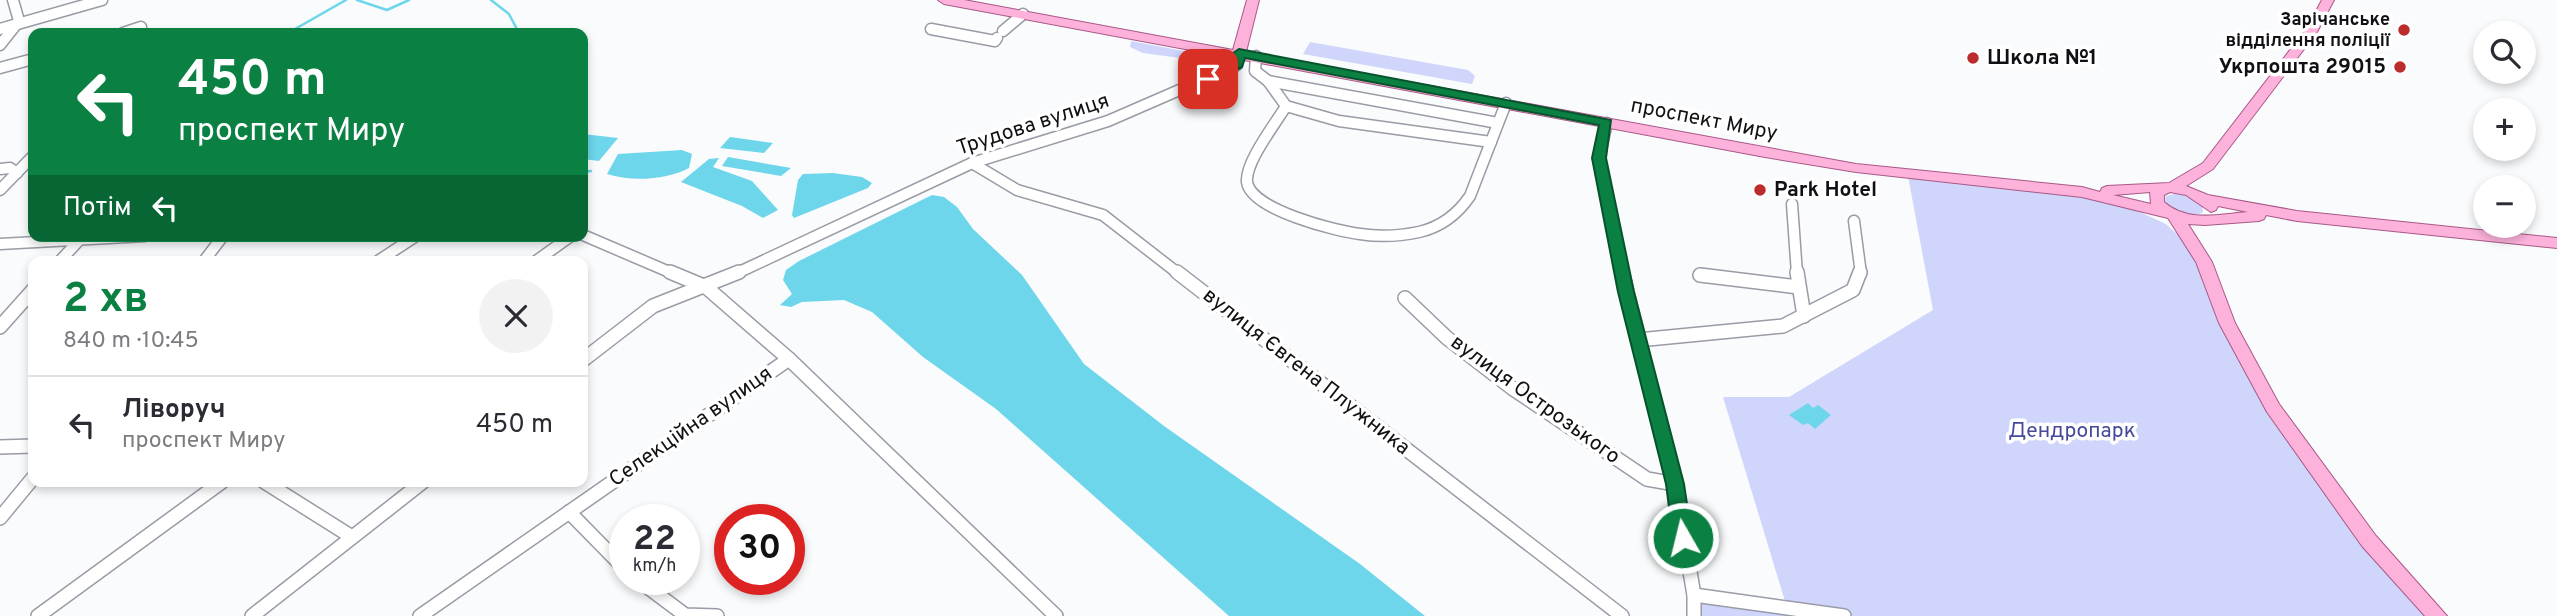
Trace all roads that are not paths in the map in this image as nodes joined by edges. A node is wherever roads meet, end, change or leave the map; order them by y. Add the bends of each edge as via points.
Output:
1 (13, 0) edge
2 (102, 0) edge
3 (944, 0) edge
4 (1253, 0) edge
5 (2328, 0) edge
6 (1023, 14) junction
7 (19, 21) junction
8 (141, 27) dead end
9 (138, 28) edge
10 (0, 29) edge
11 (931, 29) dead end
12 (0, 45) edge
13 (1239, 53) junction
14 (1256, 56) junction
15 (28, 61) edge
16 (0, 68) edge
17 (1265, 80) junction
18 (1506, 103) junction
19 (1286, 106) junction
20 (1606, 122) junction
21 (1498, 123) junction
22 (1491, 142) junction
23 (28, 162) edge
24 (972, 163) junction
25 (2208, 166) junction
26 (0, 169) edge
27 (18, 173) junction
28 (2168, 188) junction
29 (0, 190) edge
30 (2082, 192) junction
31 (2203, 198) junction
32 (1792, 204) dead end
33 (2173, 216) junction
34 (2297, 216) junction
35 (2207, 219) junction
36 (1854, 220) dead end
37 (588, 236) edge
38 (28, 242) edge
39 (77, 242) edge
40 (218, 242) edge
41 (407, 242) edge
42 (563, 242) edge
43 (2557, 243) edge
44 (0, 244) edge
45 (64, 256) edge
46 (208, 256) edge
47 (385, 256) edge
48 (543, 256) edge
49 (2204, 262) junction
50 (1700, 275) dead end
51 (706, 287) junction
52 (1798, 287) junction
53 (28, 296) edge
54 (1405, 298) dead end
55 (1804, 316) junction
56 (0, 327) edge
57 (1638, 340) junction
58 (588, 356) edge
59 (789, 359) junction
60 (28, 446) edge
61 (0, 447) edge
62 (28, 484) edge
63 (1675, 484) junction
64 (215, 487) edge
65 (272, 487) edge
66 (416, 487) edge
67 (569, 512) junction
68 (0, 518) edge
69 (352, 537) junction
70 (609, 553) edge
71 (658, 595) edge
72 (1694, 595) junction
73 (38, 616) edge
74 (252, 616) edge
75 (420, 616) edge
76 (717, 616) edge
77 (1056, 616) edge
78 (1622, 616) edge
79 (1694, 616) edge
80 (1844, 616) edge
81 (2437, 616) edge

1 - 7 street
2 - 7 street
3 - 6 main road, проспект Миру
4 - 13 main road
5 - 25 main road via 2313,29
6 - 11 street via 995,41
6 - 13 main road, проспект Миру
7 - 10 street
7 - 12 street
8 - 9 street
13 - 14 main road, проспект Миру
13 - 24 street, Трудова вулиця via 1237,65 1108,121
14 - 17 street via 1255,71
14 - 18 main road, проспект Миру
15 - 16 street
17 - 19 street
17 - 21 street
18 - 20 main road, проспект Миру
18 - 21 street
19 - 22 street via 1368,127
19 - 22 street via 1250,168 1246,184 1255,198 1337,230 1404,234 1442,224 1462,209
20 - 30 main road, проспект Миру via 1856,168
20 - 57 street via 1599,158
21 - 22 street
23 - 27 street
24 - 51 street, Трудова вулиця
24 - 78 street, вулиця Євгена Плужника via 1007,188 1103,215
25 - 28 main road
25 - 31 main road
26 - 27 street
27 - 29 street
28 - 30 main road, проспект Миру
28 - 31 main road
28 - 33 main road via 2157,193 2156,199
30 - 33 main road, проспект Миру
31 - 34 main road
31 - 35 main road via 2213,209
32 - 52 street
33 - 35 main road, проспект Миру
33 - 49 main road
34 - 35 main road
34 - 43 main road
35 - 49 main road
36 - 55 street via 1860,284
37 - 51 street
38 - 44 street
39 - 45 street
40 - 46 street
41 - 47 street
42 - 48 street
49 - 81 main road via 2227,323 2273,408 2369,541
50 - 52 street
51 - 58 street, Трудова вулиця via 653,306
51 - 59 street, Селекційна вулиця
52 - 55 street
53 - 56 street
54 - 63 street, вулиця Острозького via 1447,338 1512,388 1647,479
55 - 57 street via 1783,326 1753,331
57 - 63 street
59 - 67 street, Селекційна вулиця
59 - 77 street, Селекційна вулиця
60 - 61 street
62 - 68 street
63 - 72 street
64 - 73 street
65 - 69 street
66 - 69 street
67 - 70 street
67 - 75 street, Селекційна вулиця
69 - 74 street
71 - 76 street via 685,615
72 - 79 street
72 - 80 street

